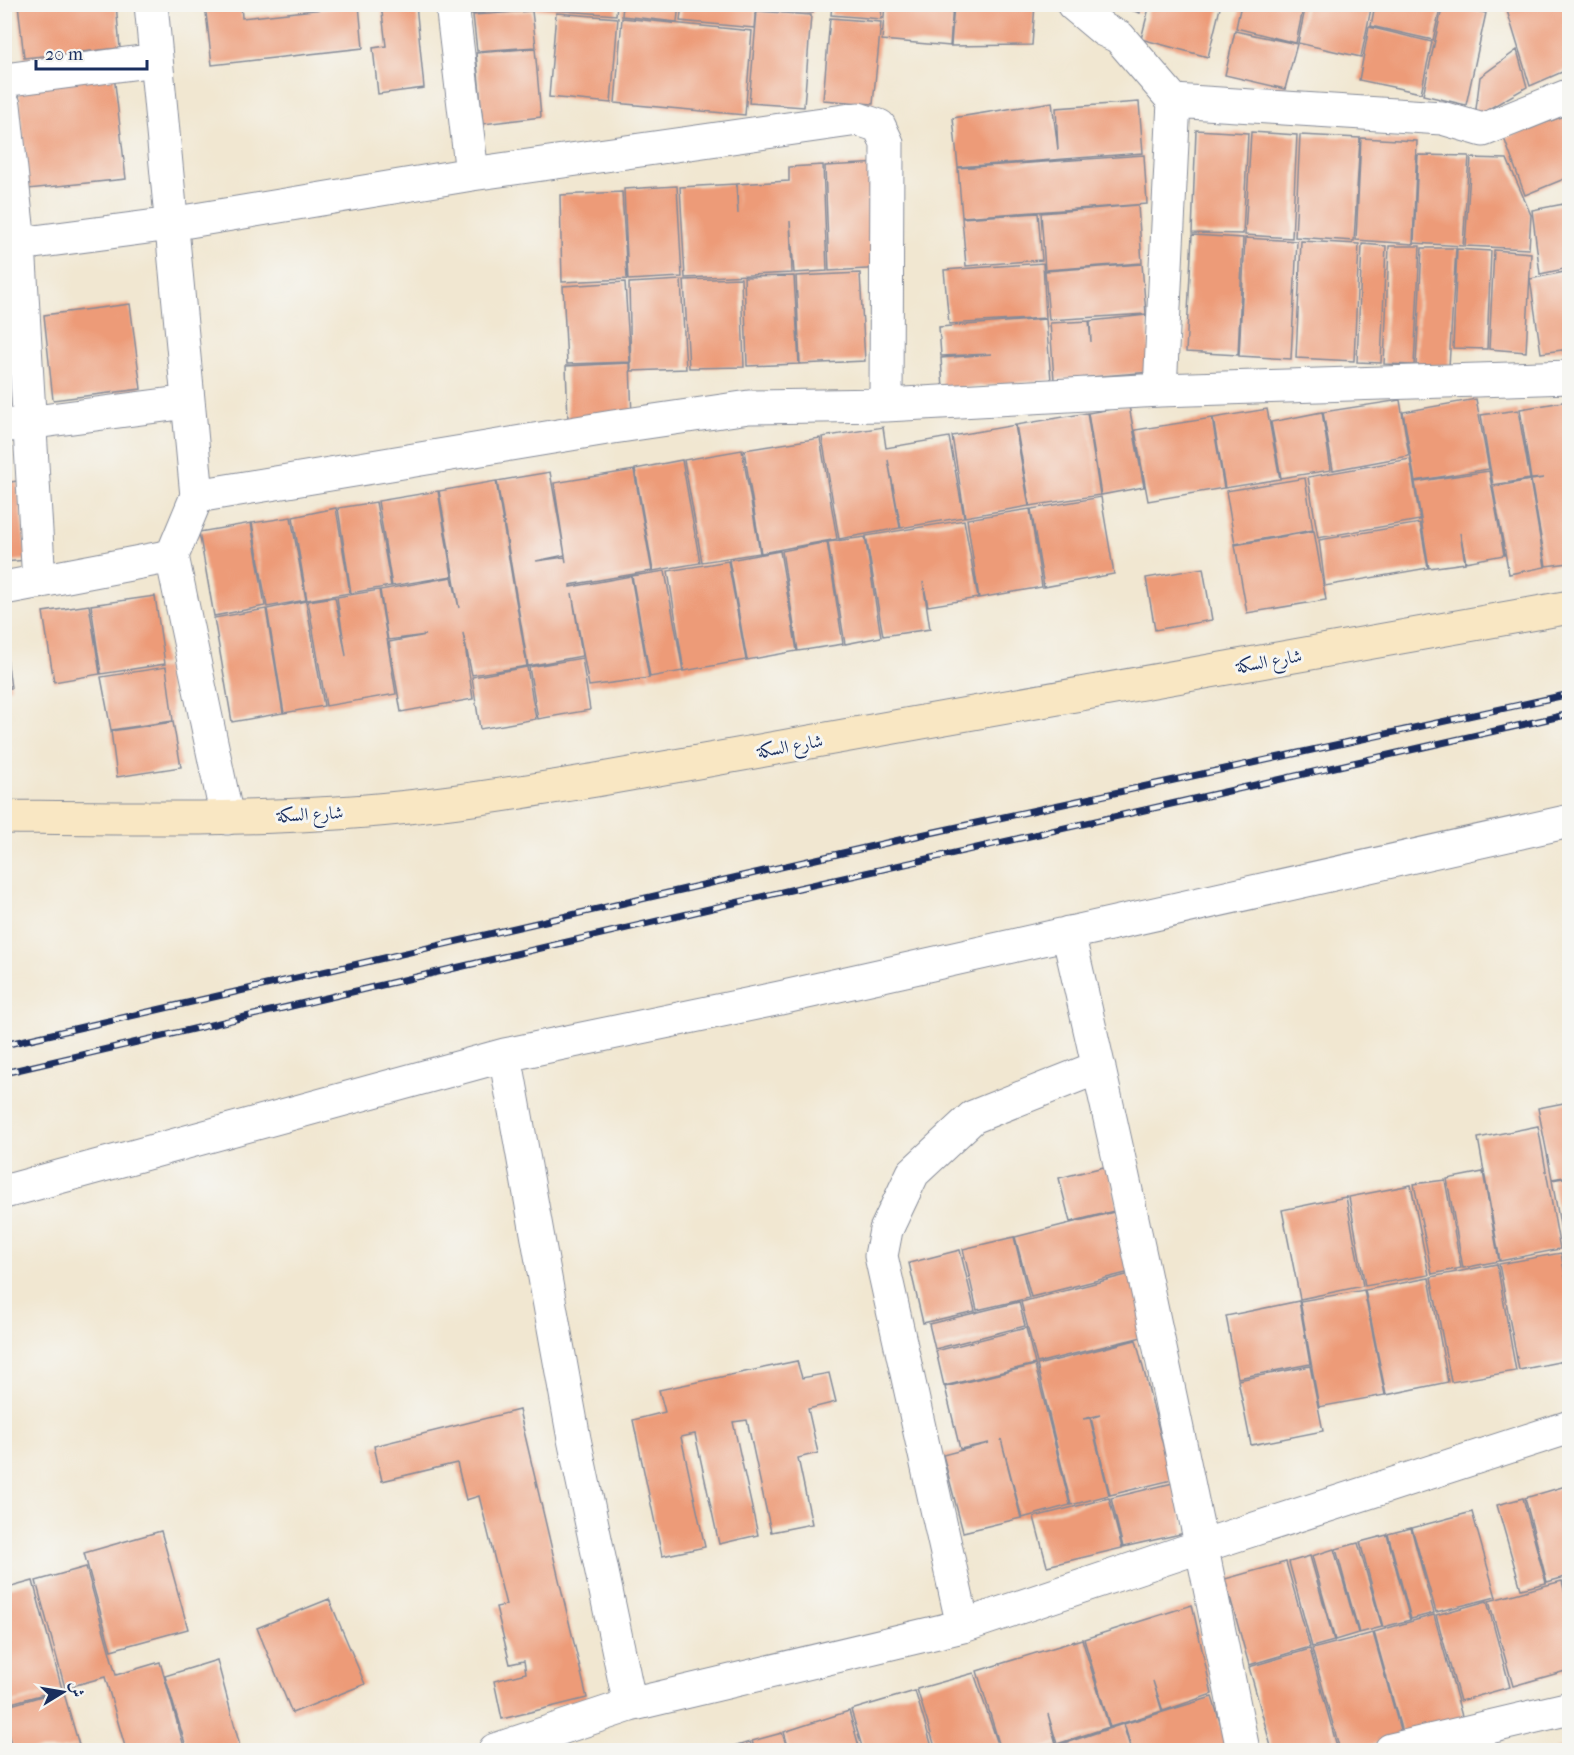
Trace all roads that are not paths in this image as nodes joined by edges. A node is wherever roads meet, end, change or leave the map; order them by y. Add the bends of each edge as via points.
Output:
1 (151, 4) edge
2 (452, 4) edge
3 (1073, 4) edge
4 (156, 60) junction
5 (4, 80) edge
6 (1569, 95) edge
7 (1174, 101) junction
8 (4, 105) edge
9 (472, 174) junction
10 (171, 224) junction
11 (12, 245) edge
12 (1569, 377) edge
13 (1160, 390) junction
14 (188, 402) junction
15 (886, 405) junction
16 (17, 425) edge
17 (197, 496) junction
18 (172, 556) junction
19 (39, 582) junction
20 (4, 588) edge
21 (1569, 607) edge
22 (4, 817) edge
23 (227, 818) junction
24 (1569, 821) edge
25 (1068, 933) junction
26 (505, 1055) junction
27 (1099, 1067) junction
28 (4, 1192) edge
29 (1569, 1427) edge
30 (1202, 1546) junction
31 (963, 1626) junction
32 (630, 1705) junction
33 (1569, 1708) edge
34 (495, 1750) edge
35 (1243, 1750) edge
36 (1391, 1750) edge

1 - 4 street
2 - 9 street
3 - 7 street via 1104,30 1119,37
4 - 5 street
4 - 10 street
6 - 7 street via 1484,130 1442,118
7 - 13 street
8 - 11 street
9 - 10 street
9 - 15 street via 858,119 879,126 887,143
10 - 11 street
10 - 14 street
11 - 16 street
12 - 13 street
13 - 15 street
14 - 16 street
14 - 17 street
15 - 17 street via 749,407
16 - 19 street
17 - 18 street
18 - 19 street
18 - 23 street
19 - 20 street
21 - 23 street, شارع السكة via 596,780 412,806
22 - 23 street, شارع السكة
24 - 25 street
25 - 26 street
25 - 27 street
26 - 28 street
26 - 32 street via 574,1439
27 - 30 street
27 - 31 street via 973,1117 913,1173 886,1230 881,1256
29 - 30 street
30 - 31 street
30 - 35 street
31 - 32 street
32 - 34 street
33 - 36 street

